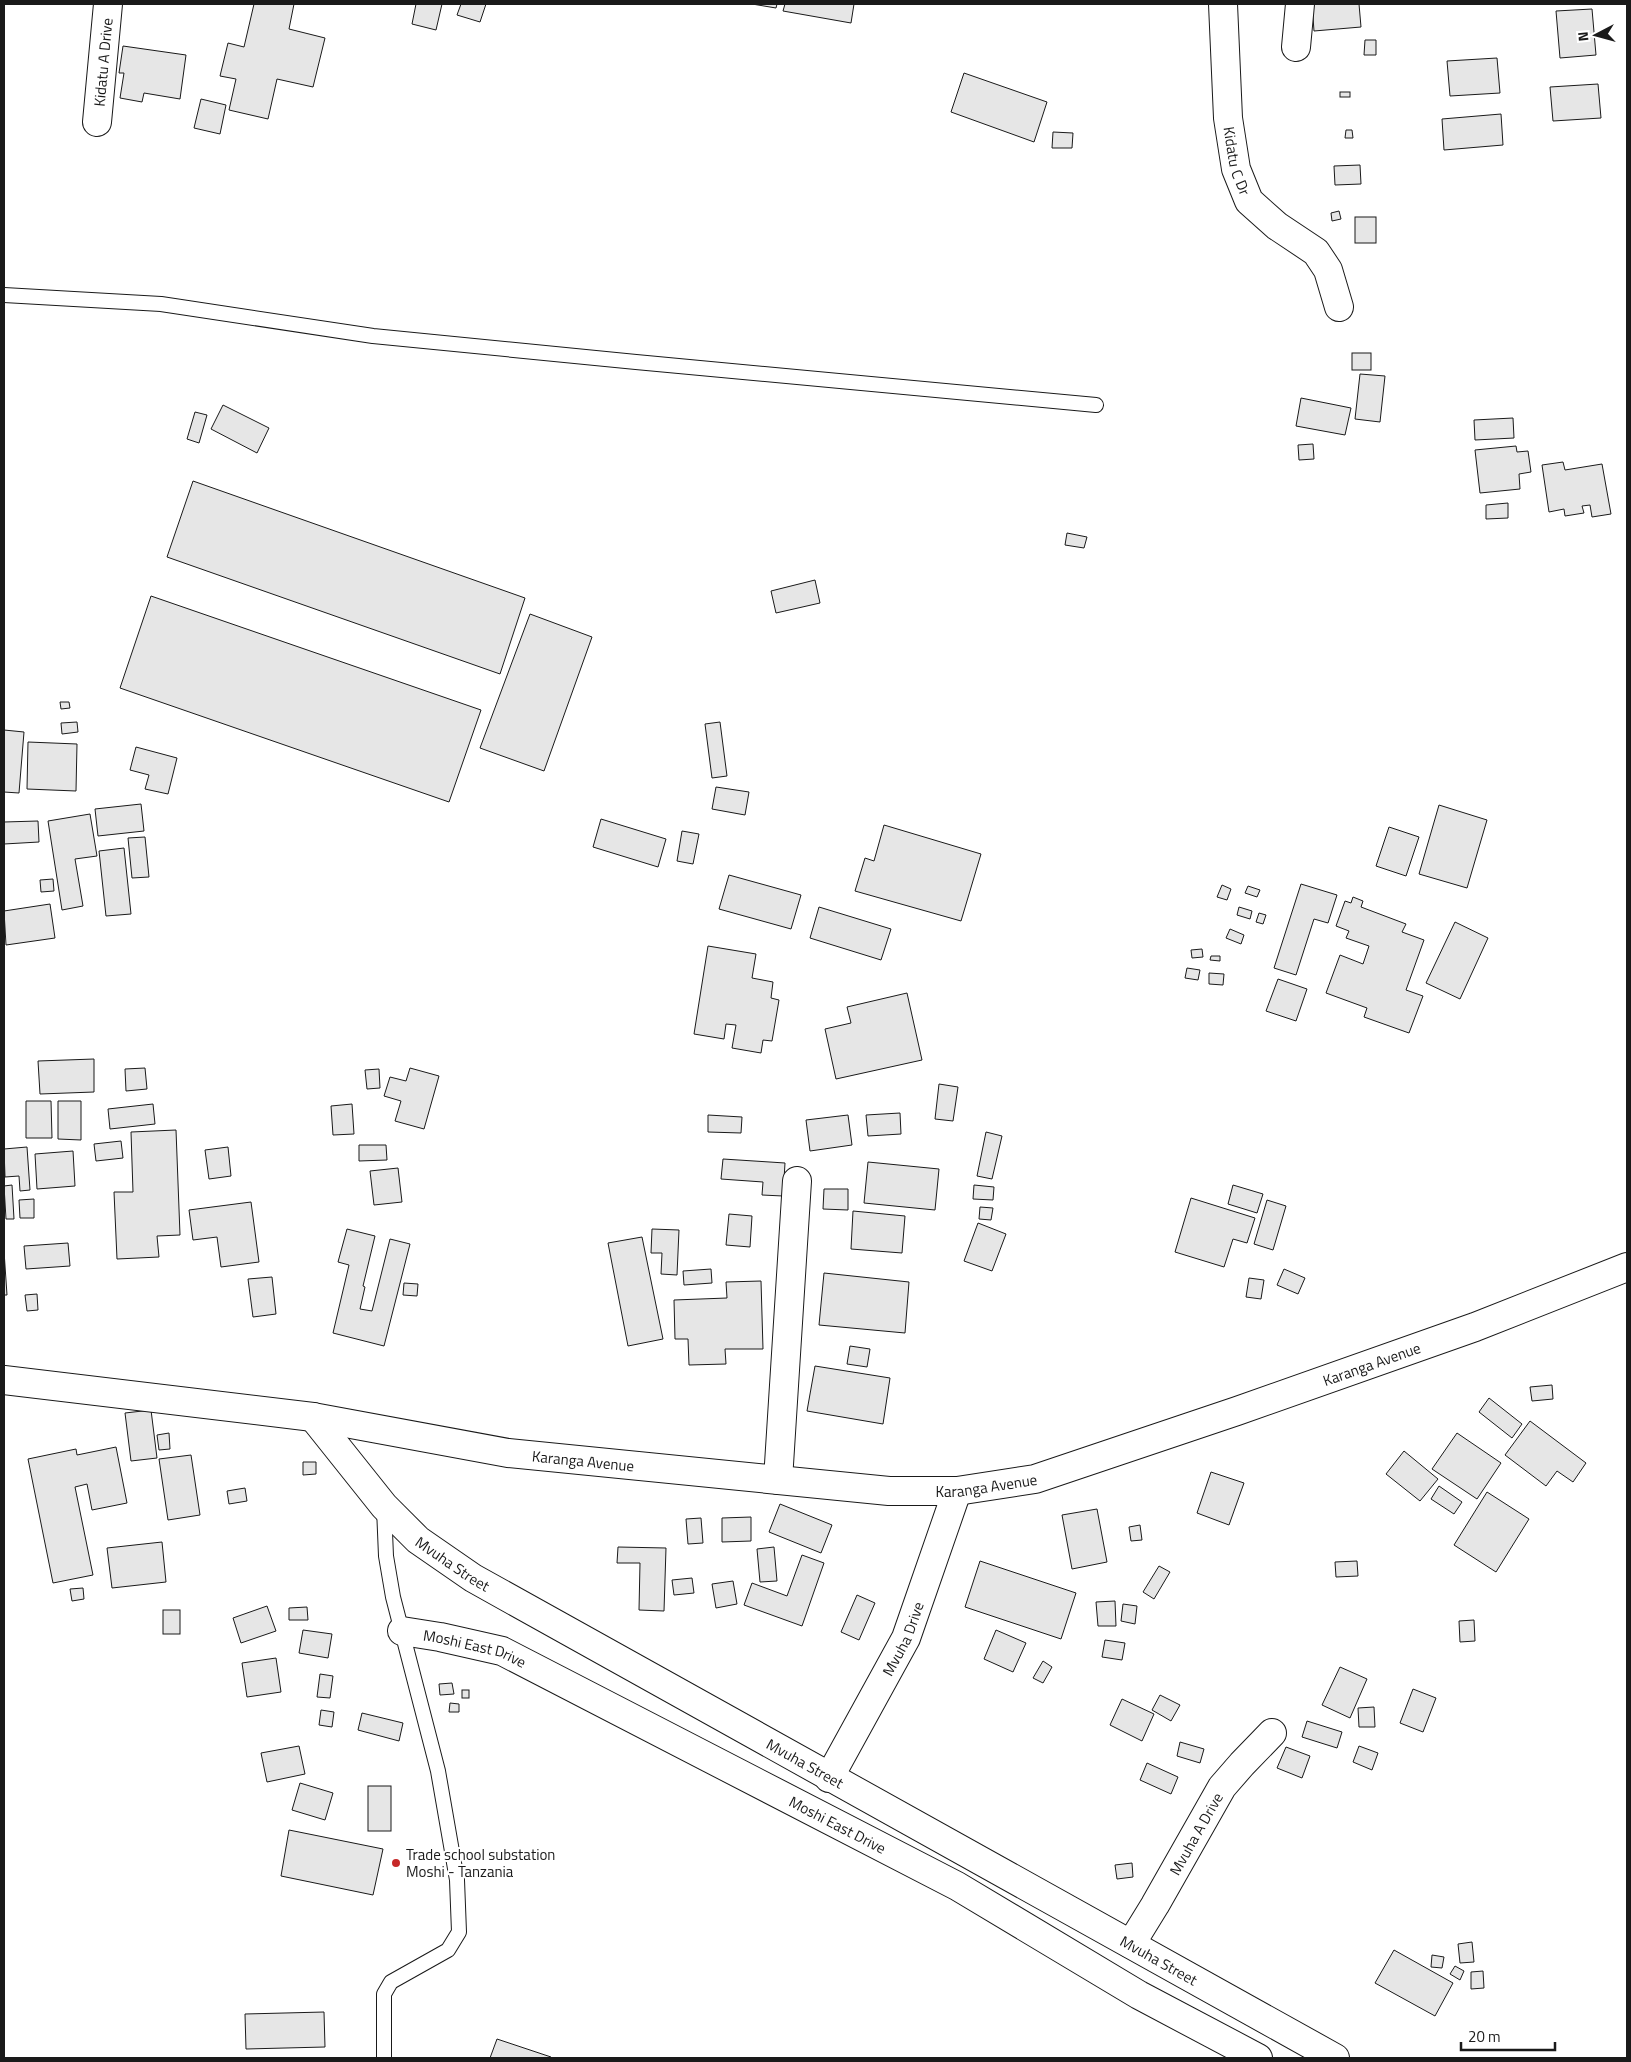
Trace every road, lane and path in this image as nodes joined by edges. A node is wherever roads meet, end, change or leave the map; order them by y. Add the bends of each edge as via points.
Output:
1 (108, 4) edge
2 (1223, 4) edge
3 (1300, 4) edge
4 (1296, 47) dead end
5 (97, 122) dead end
6 (4, 295) edge
7 (1339, 307) dead end
8 (1096, 405) dead end
9 (797, 1181) dead end
10 (1627, 1267) edge
11 (4, 1380) edge
12 (314, 1417) junction
13 (778, 1480) junction
14 (957, 1492) junction
15 (384, 1506) junction
16 (402, 1631) junction
17 (1272, 1733) dead end
18 (830, 1778) junction
19 (1131, 1944) junction
20 (384, 2058) edge
21 (1258, 2058) edge
22 (1335, 2058) edge

1 - 5 street, Kidatu A Drive
2 - 7 street, Kidatu C Dr via 1228,118 1236,169 1249,201 1277,226 1316,252 1328,270
3 - 4 street
6 - 8 lane via 161,304 373,336
9 - 13 street
10 - 14 street, Karanga Avenue via 1475,1327 1035,1479
11 - 12 street, Karanga Avenue
12 - 13 street, Karanga Avenue via 508,1453
12 - 15 street, Mvuha Street
13 - 14 street, Karanga Avenue via 889,1491
14 - 18 street, Mvuha Drive via 906,1638
15 - 16 lane via 386,1556
15 - 18 street, Mvuha Street via 418,1540 473,1578
16 - 20 lane via 438,1771 456,1880 459,1932 448,1950 390,1982 384,1994
16 - 21 street, Moshi East Drive via 502,1652 957,1886 1139,1994
17 - 19 street, Mvuha A Drive via 1222,1787
18 - 19 street, Mvuha Street
19 - 22 street, Mvuha Street

